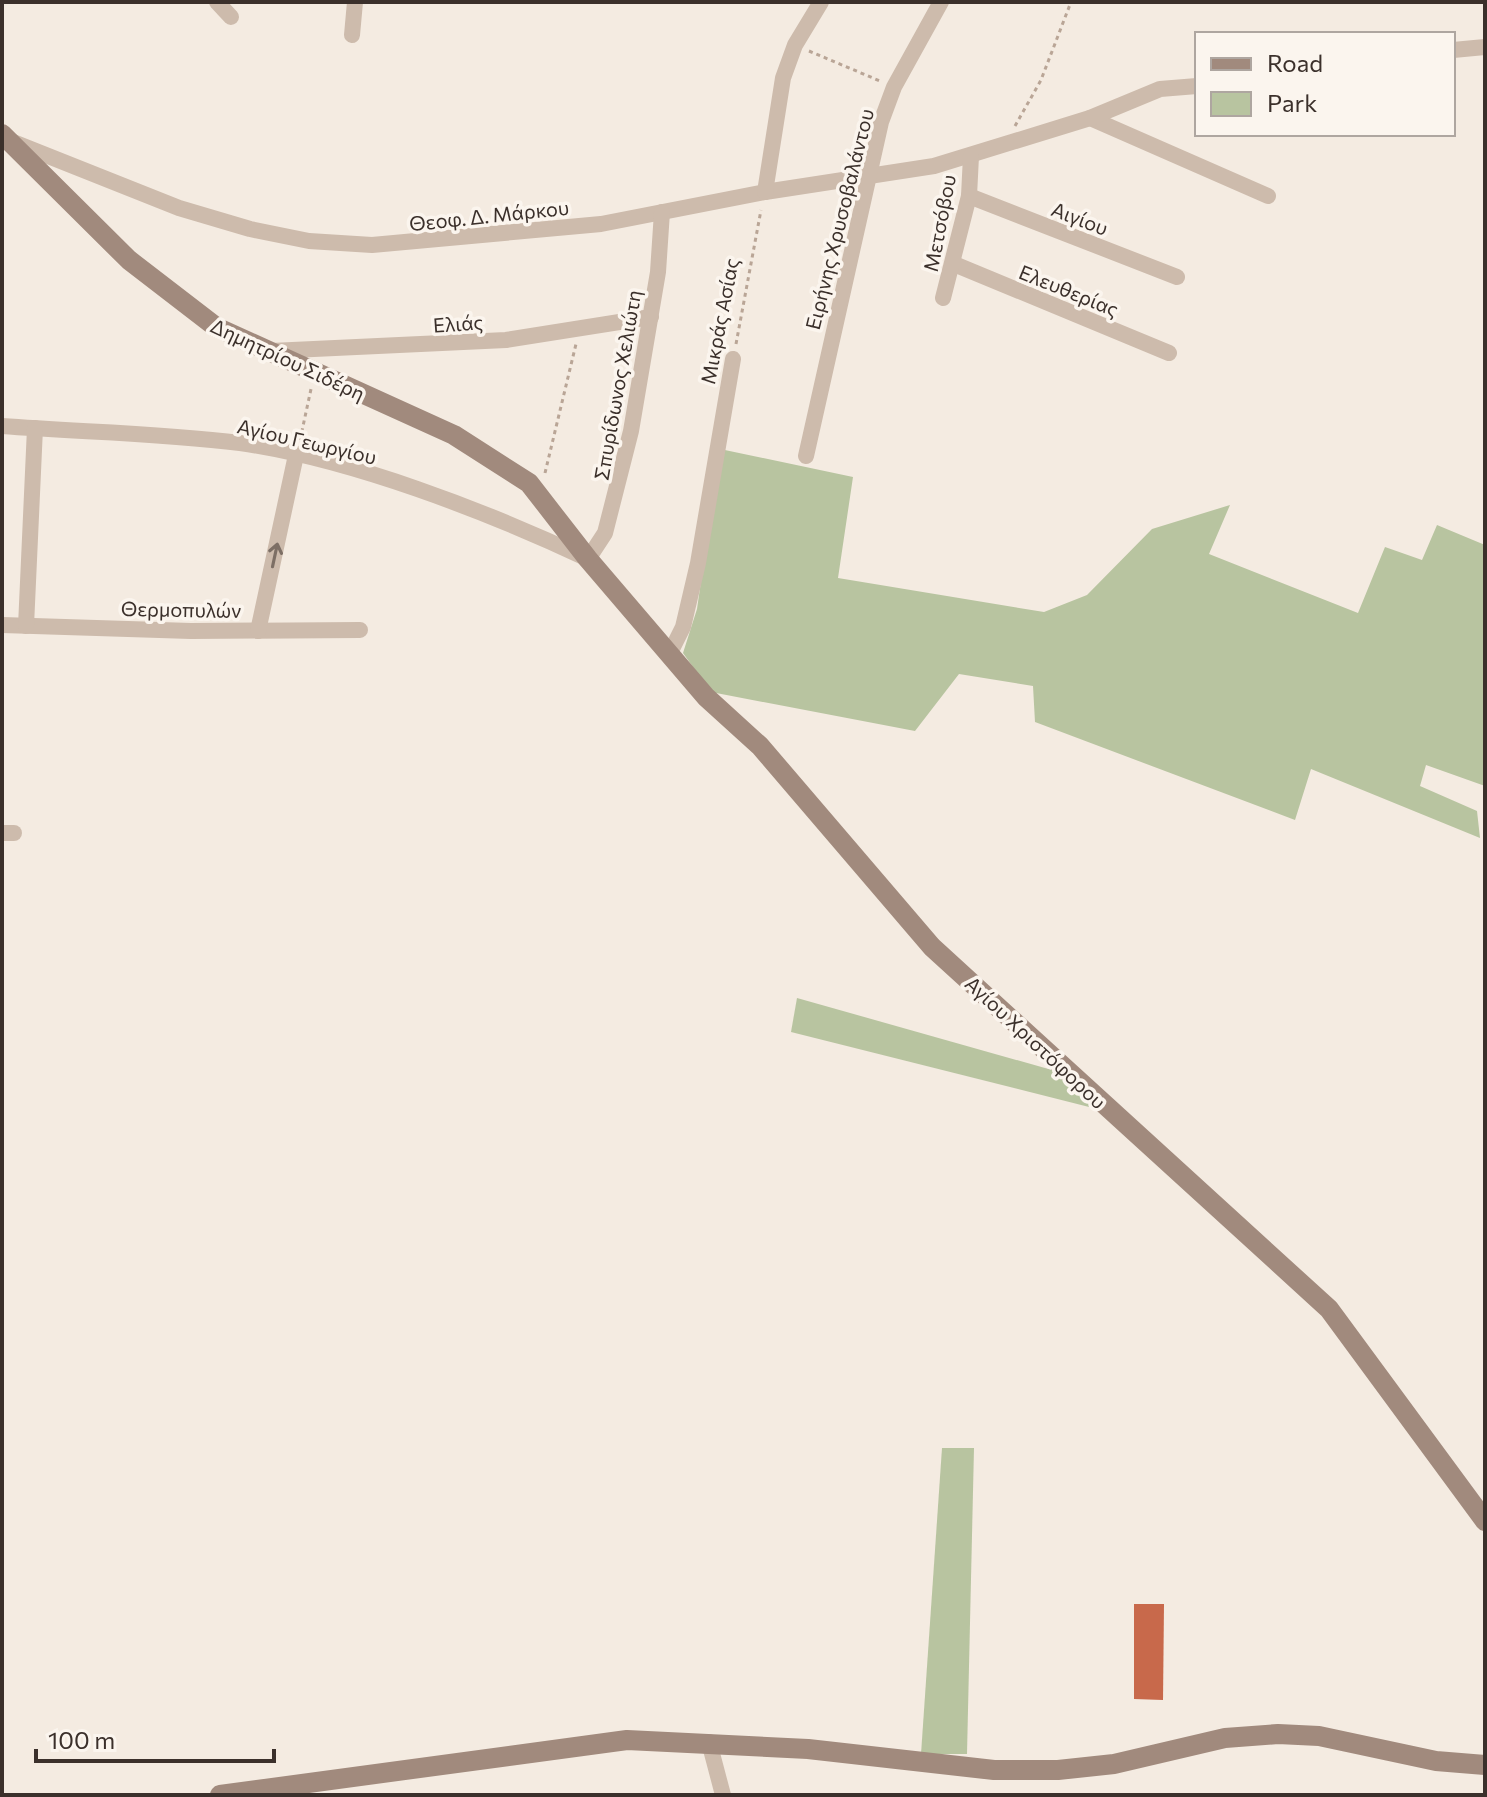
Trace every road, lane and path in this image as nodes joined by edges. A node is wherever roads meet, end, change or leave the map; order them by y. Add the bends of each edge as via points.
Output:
1 (217, 2) edge
2 (355, 2) edge
3 (821, 2) edge
4 (941, 2) edge
5 (1071, 2) edge
6 (231, 17) dead end
7 (352, 35) dead end
8 (795, 45) junction
9 (1485, 47) edge
10 (1455, 50) edge
11 (1195, 86) edge
12 (894, 87) junction
13 (1090, 118) junction
14 (5, 137) edge
15 (1006, 143) junction
16 (978, 154) junction
17 (869, 176) junction
18 (765, 192) junction
19 (969, 196) junction
20 (1268, 196) dead end
21 (662, 212) junction
22 (954, 264) junction
23 (1177, 277) dead end
24 (943, 298) dead end
25 (651, 317) junction
26 (579, 330) junction
27 (266, 351) junction
28 (1169, 353) dead end
29 (733, 359) joint
30 (315, 373) junction
31 (2, 426) edge
32 (35, 428) junction
33 (296, 455) junction
34 (806, 456) dead end
35 (535, 490) junction
36 (588, 559) junction
37 (2, 625) edge
38 (26, 626) junction
39 (360, 630) dead end
40 (258, 631) junction
41 (670, 653) junction
42 (1485, 1521) edge
43 (709, 1742) junction
44 (1485, 1765) edge
45 (220, 1795) edge
46 (723, 1795) edge

1 - 6 street
2 - 7 street
3 - 8 street
4 - 12 street, Ειρήνης Χρυσοβαλάντου
5 - 15 path via 1041,80
8 - 12 path
8 - 18 street via 783,78
9 - 10 street
11 - 13 street, Θεοφ. Δ. Μάρκου via 1160,89
12 - 17 street, Ειρήνης Χρυσοβαλάντου
13 - 15 street, Θεοφ. Δ. Μάρκου
13 - 20 street
14 - 21 street, Θεοφ. Δ. Μάρκου via 179,208 309,241 423,242 601,224
14 - 27 street, Δημητρίου Σιδέρη via 129,260 216,327
15 - 16 street, Θεοφ. Δ. Μάρκου
16 - 17 street, Θεοφ. Δ. Μάρκου
16 - 19 street, Μετσόβου
17 - 18 street, Θεοφ. Δ. Μάρκου
17 - 34 street, Ειρήνης Χρυσοβαλάντου
18 - 21 street, Θεοφ. Δ. Μάρκου
18 - 29 path, Μικράς Ασίας
19 - 22 street, Μετσόβου
19 - 23 street, Αιγίου
21 - 25 street, Σπυρίδωνος Χελιώτη
22 - 24 street, Μετσόβου
22 - 28 street, Ελευθερίας
25 - 26 street, Ελιάς
25 - 36 street, Σπυρίδωνος Χελιώτη via 616,500 605,533
26 - 27 street, Ελιάς via 474,342
26 - 35 path via 545,474
27 - 30 street, Δημητρίου Σιδέρη
29 - 41 street, Μικράς Ασίας via 698,563 683,627
30 - 33 path
30 - 35 street, Δημητρίου Σιδέρη via 454,435
31 - 32 street, Αγίου Γεωργίου
32 - 33 street, Αγίου Γεωργίου via 240,443
32 - 38 street
33 - 36 street, Αγίου Γεωργίου via 426,492
40 -> 33 street
35 - 36 street, Δημητρίου Σιδέρη
36 - 41 street, Αγίου Χριστόφορου
37 - 38 street, Θερμοπυλών
38 - 40 street, Θερμοπυλών
39 - 40 street, Θερμοπυλών
41 - 42 street, Αγίου Χριστόφορου via 706,697 760,746 932,947 1329,1309
43 - 44 street via 994,1770 1058,1770 1114,1764 1225,1738 1278,1734 1319,1736 1436,1761
43 - 45 street via 613,1741
43 - 46 street

